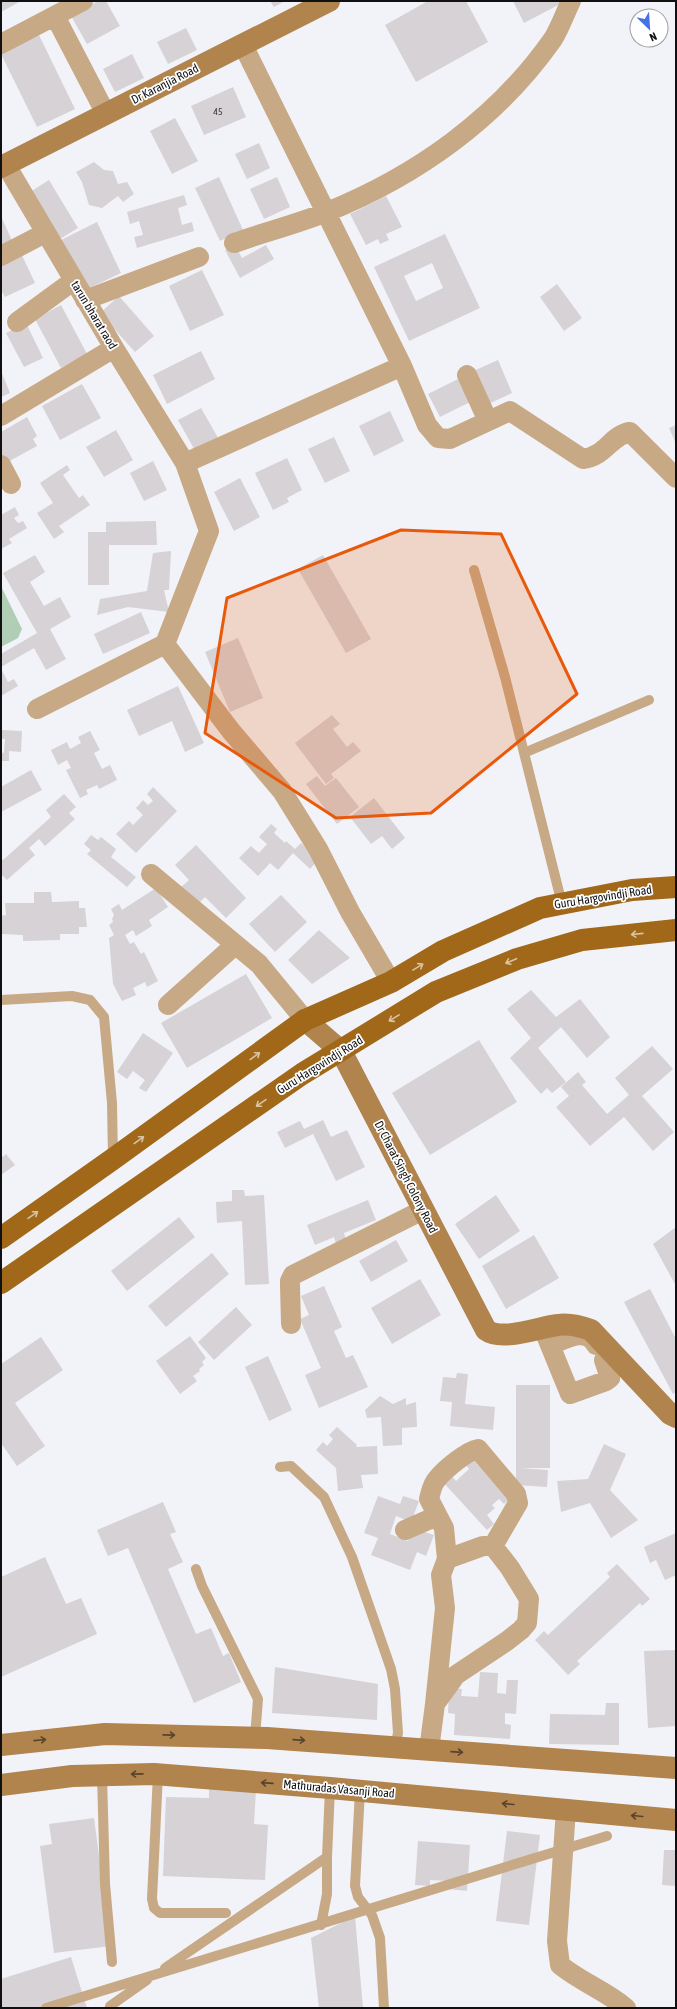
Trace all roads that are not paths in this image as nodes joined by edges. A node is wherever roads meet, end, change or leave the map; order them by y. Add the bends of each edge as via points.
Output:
1 (83, 1) edge
2 (329, 1) edge
3 (571, 1) edge
4 (55, 16) junction
5 (1, 44) edge
6 (243, 45) junction
7 (106, 114) junction
8 (3, 166) edge
9 (326, 212) junction
10 (45, 233) junction
11 (234, 242) dead end
12 (1, 256) edge
13 (199, 256) dead end
14 (73, 280) junction
15 (85, 300) junction
16 (17, 322) dead end
17 (114, 348) junction
18 (402, 366) junction
19 (467, 375) dead end
20 (1, 416) edge
21 (488, 421) junction
22 (186, 463) junction
23 (1, 465) edge
24 (676, 478) edge
25 (11, 484) dead end
26 (474, 570) dead end
27 (165, 644) junction
28 (649, 700) dead end
29 (37, 709) dead end
30 (524, 753) junction
31 (151, 874) dead end
32 (676, 887) edge
33 (562, 904) junction
34 (676, 930) edge
35 (235, 945) junction
36 (391, 982) junction
37 (1, 1000) edge
38 (168, 1005) dead end
39 (304, 1020) junction
40 (341, 1050) junction
41 (113, 1159) junction
42 (423, 1210) junction
43 (1, 1238) edge
44 (1, 1283) edge
45 (291, 1324) dead end
46 (546, 1336) junction
47 (609, 1358) junction
48 (676, 1417) edge
49 (280, 1468) dead end
50 (437, 1516) junction
51 (405, 1530) dead end
52 (494, 1546) junction
53 (447, 1560) junction
54 (196, 1569) dead end
55 (435, 1704) junction
56 (255, 1737) junction
57 (1, 1745) edge
58 (395, 1747) junction
59 (429, 1750) junction
60 (676, 1768) edge
61 (158, 1774) junction
62 (102, 1775) junction
63 (1, 1785) edge
64 (330, 1788) junction
65 (360, 1790) junction
66 (566, 1809) junction
67 (676, 1820) edge
68 (607, 1836) dead end
69 (327, 1857) junction
70 (226, 1913) dead end
71 (322, 1925) dead end
72 (112, 1962) dead end
73 (46, 2008) edge
74 (110, 2008) edge
75 (384, 2008) edge
76 (626, 2008) edge

1 - 4 street
2 - 6 main road, Dr Karanjia Road
3 - 9 street via 554,38 513,90 483,117 432,158 375,190
4 - 5 street
4 - 7 street
6 - 7 main road, Dr Karanjia Road
6 - 9 street
7 - 8 main road, Dr Karanjia Road
8 - 10 street, tarun bharat raod
9 - 11 street
9 - 18 street
10 - 12 street
10 - 14 street, tarun bharat raod
13 - 15 street
14 - 15 street, tarun bharat raod
14 - 16 street
15 - 17 street, tarun bharat raod
17 - 20 street
17 - 22 street, tarun bharat raod
18 - 21 street via 427,425 438,438 450,439
18 - 22 street
19 - 21 street
21 - 24 street via 510,411 583,459 594,458 623,433 630,432
22 - 27 street, tarun bharat raod via 209,531
23 - 25 street
26 - 30 lane via 506,677
27 - 29 street
27 - 36 street via 231,731 282,791 318,849 350,912
28 - 30 lane
30 - 33 lane
31 - 35 street, Dr Charat Singh Colony Road
32 - 33 main road, Guru Hargovindji Road via 632,890
36 -> 33 main road, Guru Hargovindji Road via 443,951 540,908
34 -> 40 main road, Guru Hargovindji Road via 582,940 517,959 436,992
35 - 38 street
35 - 39 street, Dr Charat Singh Colony Road via 259,964
36 - 39 main road, Guru Hargovindji Road
37 - 41 lane via 72,996 90,1000 104,1018 112,1103
39 - 40 main road, Dr Charat Singh Colony Road
41 -> 39 main road, Guru Hargovindji Road
40 - 42 main road, Dr Charat Singh Colony Road
40 -> 44 main road, Guru Hargovindji Road via 302,1074
43 -> 41 main road, Guru Hargovindji Road
42 - 45 street via 293,1275 290,1281
42 - 46 main road, Dr Charat Singh Colony Road via 486,1330 490,1333
46 - 47 main road, Dr Charat Singh Colony Road via 559,1325 581,1326 591,1330
46 - 47 street via 570,1394 610,1378
47 - 48 main road, Dr Charat Singh Colony Road
49 - 58 lane via 291,1466 324,1497 352,1557 391,1668 398,1733
50 - 51 street
50 - 52 street via 429,1499 437,1478 471,1450 478,1449 516,1494 518,1503
50 - 53 street via 444,1528
52 - 53 street via 483,1546
52 - 55 street via 529,1599 527,1622 506,1642 456,1675
53 - 55 street via 441,1575 445,1608
54 - 56 lane via 258,1699
55 - 59 street
57 -> 56 main road via 105,1734
56 -> 58 main road
58 - 59 main road
59 -> 60 main road
61 -> 62 main road, Mathuradas Vasanji Road
64 -> 61 main road, Mathuradas Vasanji Road
61 - 70 lane via 152,1899 154,1908 160,1913
62 - 63 main road, Mathuradas Vasanji Road
62 - 72 lane via 105,1884
64 - 65 main road, Mathuradas Vasanji Road
64 - 69 lane
66 -> 65 main road, Mathuradas Vasanji Road
65 - 75 lane via 355,1886 358,1897 372,1915 380,1938
67 -> 66 main road, Mathuradas Vasanji Road
66 - 76 street via 557,1941 560,1966 575,1978 616,1999
68 - 73 lane
69 - 71 lane via 328,1894
69 - 74 lane

